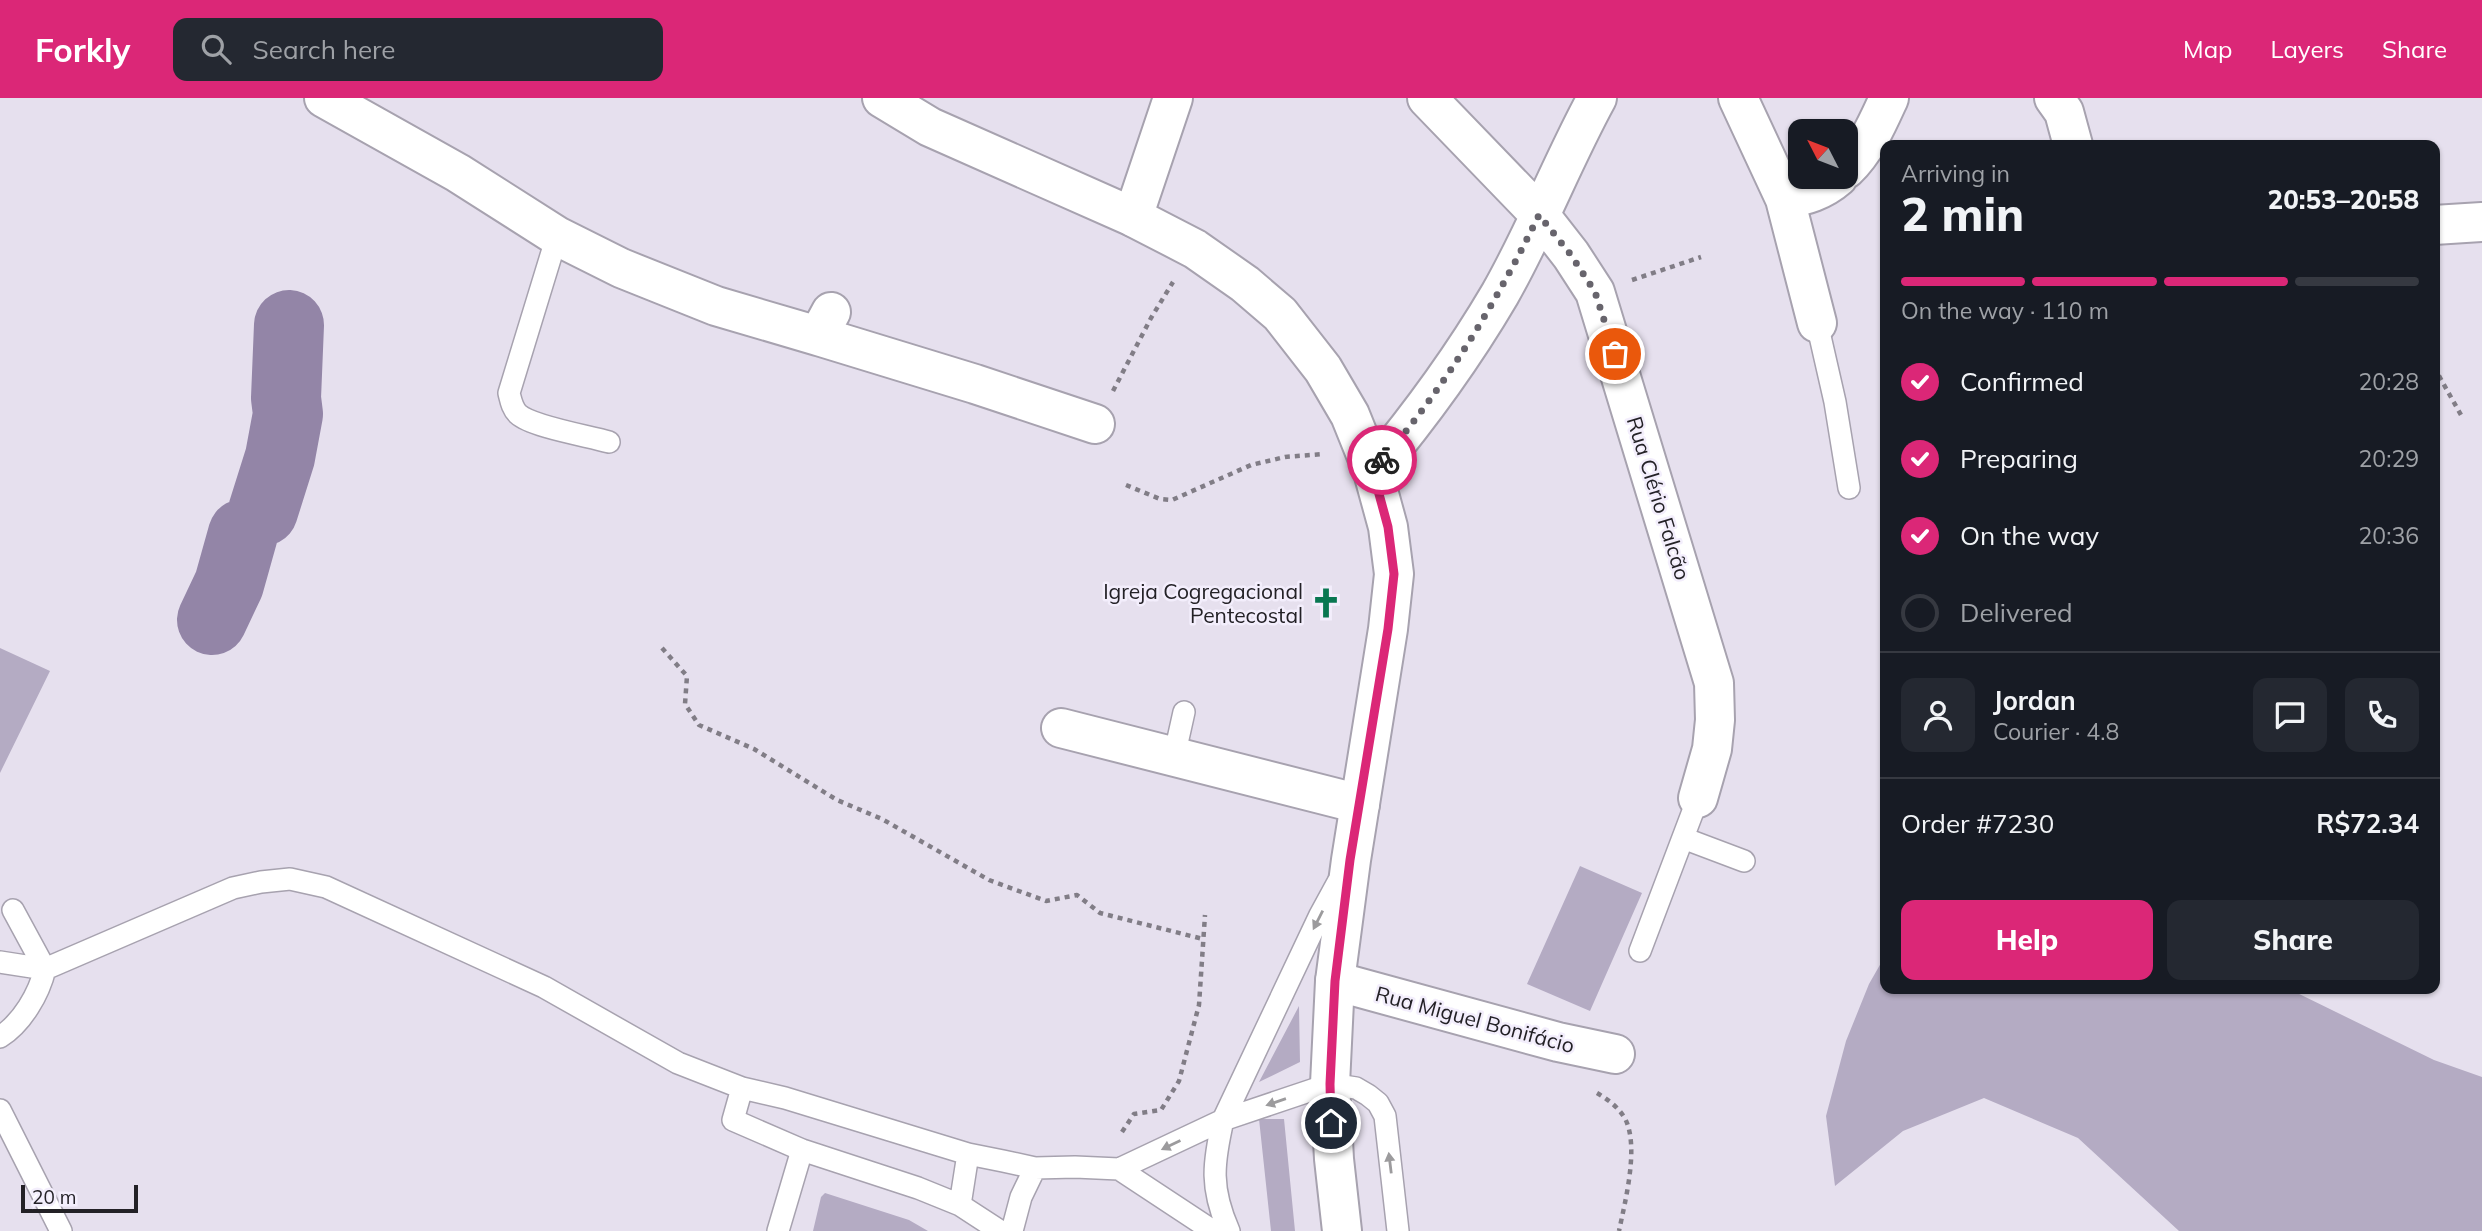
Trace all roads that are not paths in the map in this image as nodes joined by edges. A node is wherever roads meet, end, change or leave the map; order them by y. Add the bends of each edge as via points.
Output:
1 (324, 98) edge
2 (882, 98) edge
3 (1173, 98) edge
4 (1427, 98) edge
5 (1597, 98) edge
6 (1738, 98) edge
7 (2054, 98) edge
8 (1878, 107) edge
9 (2072, 140) edge
10 (1858, 152) edge
11 (1820, 189) edge
12 (1785, 199) junction
13 (1539, 215) junction
14 (1133, 217) junction
15 (2482, 222) edge
16 (2440, 225) edge
17 (557, 236) junction
18 (1817, 323) joint
19 (1095, 424) road end
20 (609, 442) dead end
21 (1366, 455) junction
22 (1849, 488) dead end
23 (1184, 712) dead end
24 (1060, 728) dead end
25 (1174, 757) junction
26 (1698, 798) joint
27 (1360, 804) junction
28 (1683, 838) junction
29 (1350, 860) junction
30 (1744, 861) dead end
31 (13, 910) dead end
32 (1640, 951) dead end
33 (0, 962) edge
34 (45, 969) junction
35 (1335, 981) junction
36 (0, 1037) edge
37 (1615, 1055) dead end
38 (1330, 1084) junction
39 (742, 1088) junction
40 (0, 1110) edge
41 (1223, 1120) junction
42 (802, 1150) junction
43 (968, 1154) junction
44 (1035, 1168) junction
45 (1119, 1169) junction
46 (960, 1205) junction
47 (61, 1231) edge
48 (778, 1231) edge
49 (1000, 1231) edge
50 (1013, 1231) edge
51 (1213, 1231) edge
52 (1229, 1231) edge
53 (1342, 1231) edge
54 (1398, 1231) edge

1 - 17 street via 458,173
2 - 14 street via 930,127
3 - 14 street
4 - 13 street, Rua Clério Falcão
5 - 13 street
6 - 12 street
7 - 9 street via 2064,112
8 - 10 street
11 - 12 street
12 - 18 street
13 - 21 street via 1492,305 1419,417
13 - 26 street, Rua Clério Falcão via 1595,292 1714,682 1712,749
14 - 21 street via 1195,249 1271,307 1324,369
15 - 16 street
17 - 19 street via 716,306 824,324 975,384
17 - 20 lane via 509,393 519,415 533,422
18 - 22 lane
21 - 27 street via 1388,527 1394,574
23 - 25 lane
24 - 25 street
25 - 27 street
26 - 28 lane
27 - 29 street
28 - 30 lane
28 - 32 lane
29 - 35 street
29 -> 41 lane
31 - 34 lane
33 - 34 lane
34 - 36 lane via 41,986 24,1012
34 - 39 lane via 233,888 290,879 326,887 531,982 678,1063
35 - 37 street, Rua Miguel Bonifácio
35 - 38 street
38 -> 41 lane
38 - 53 street
54 -> 38 lane via 1385,1116 1378,1103 1356,1088
39 - 42 lane via 733,1120
39 - 43 lane
40 - 47 lane
41 -> 45 lane
41 - 52 lane via 1215,1178 1218,1206
42 - 46 lane
42 - 48 lane
43 - 44 lane
43 - 46 lane
44 - 45 lane
44 - 50 lane via 1021,1197
45 - 51 lane
46 - 49 lane

